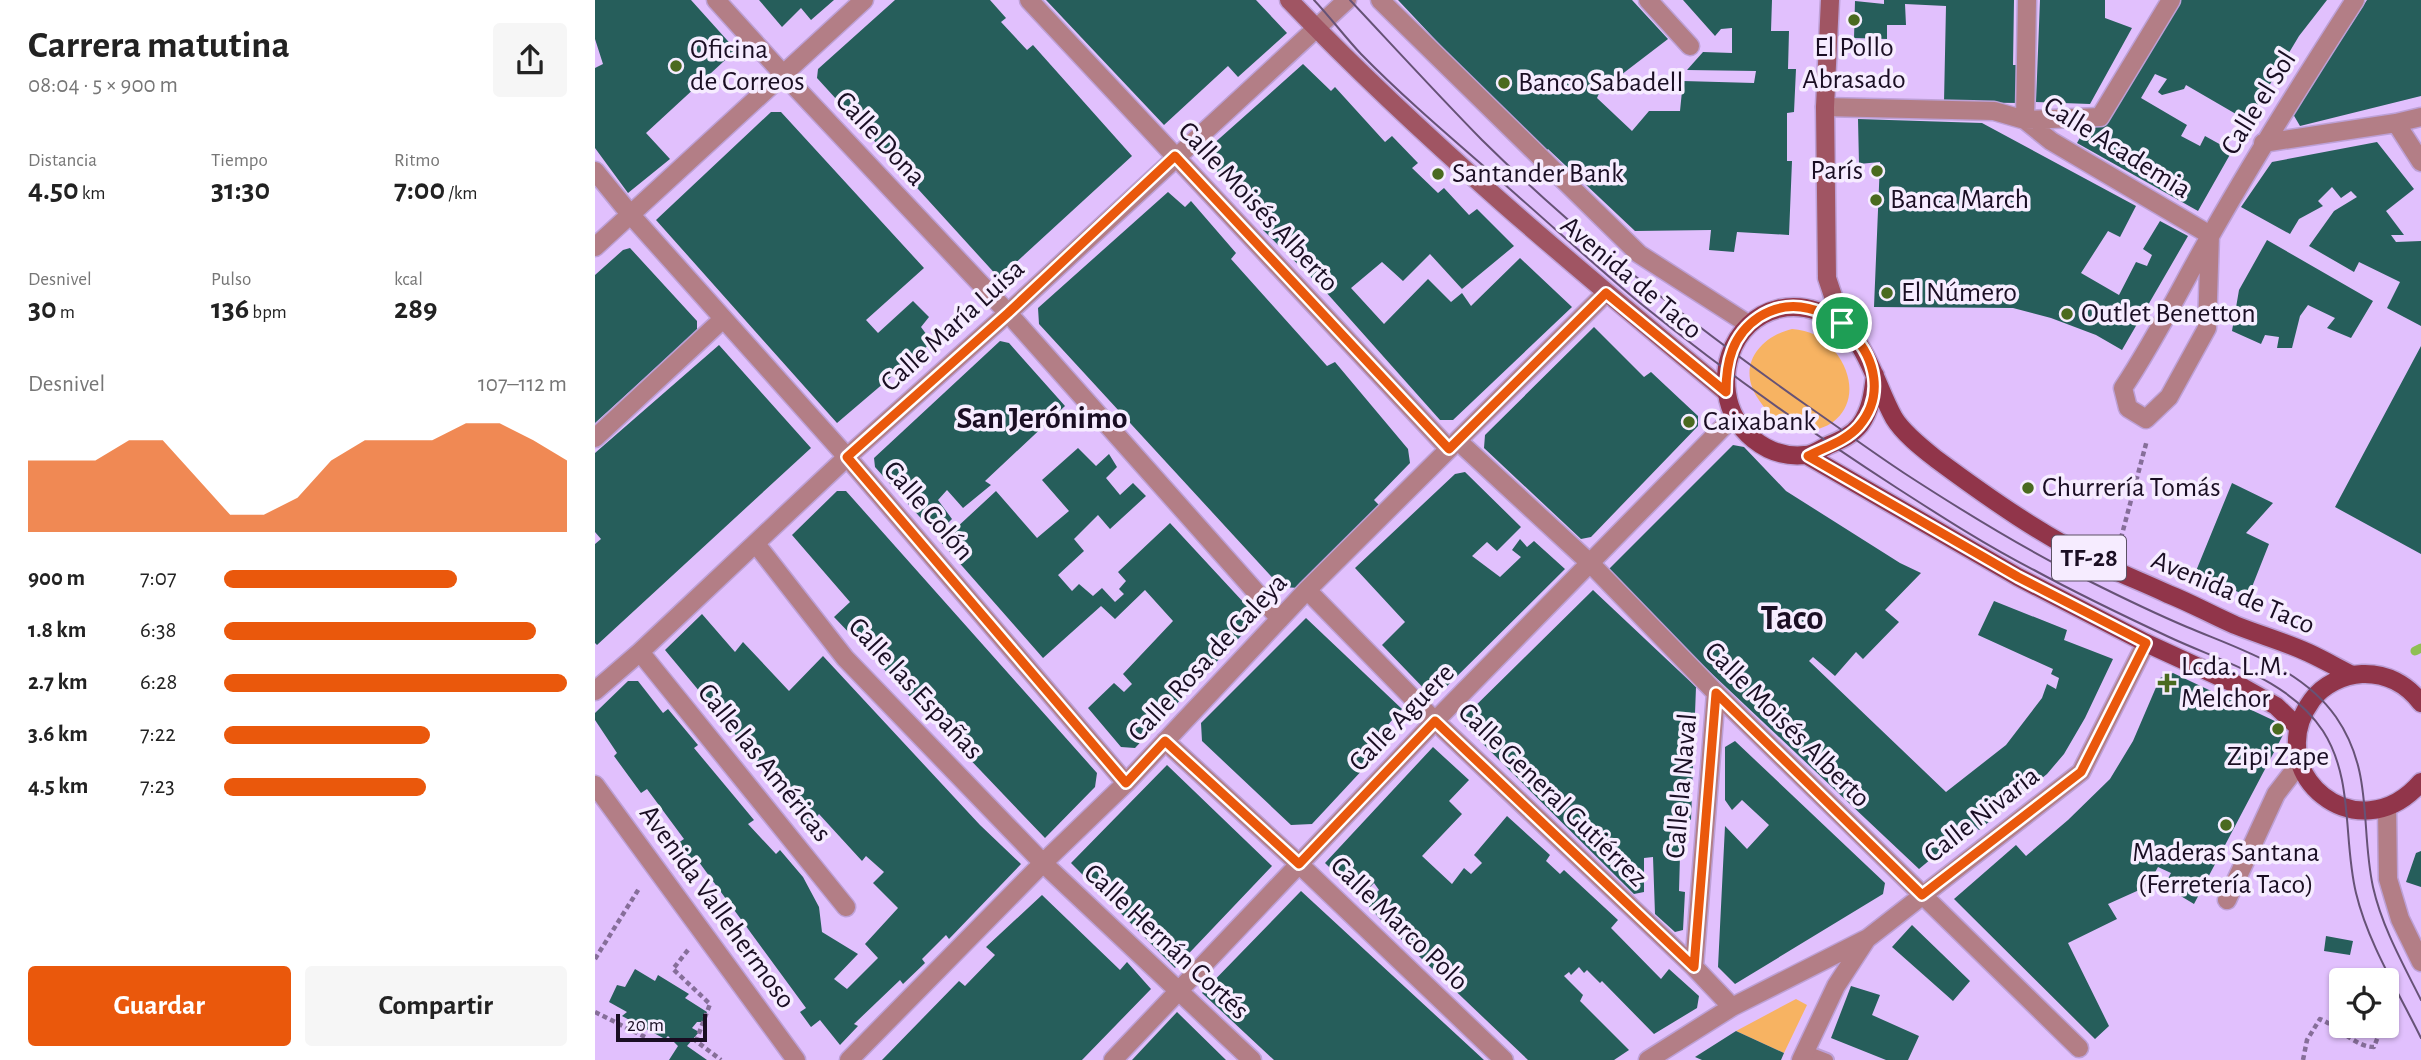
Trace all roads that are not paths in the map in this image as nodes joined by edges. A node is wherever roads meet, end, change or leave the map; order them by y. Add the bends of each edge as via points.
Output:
1 (716, 0) edge
2 (864, 0) edge
3 (1029, 0) edge
4 (1289, 0) edge
5 (1347, 0) edge
6 (1380, 0) edge
7 (1648, 0) edge
8 (1830, 0) edge
9 (2027, 0) edge
10 (2171, 0) edge
11 (2355, 0) edge
12 (1318, 29) junction
13 (1690, 46) dead end
14 (783, 74) junction
15 (1825, 107) junction
16 (2421, 117) edge
17 (2025, 120) junction
18 (2396, 123) junction
19 (2263, 143) junction
20 (1175, 156) junction
21 (2421, 162) edge
22 (595, 171) edge
23 (630, 214) junction
24 (2210, 235) junction
25 (595, 247) edge
26 (1606, 293) junction
27 (1008, 313) junction
28 (723, 319) junction
29 (1842, 323) junction
30 (1748, 324) junction
31 (1875, 375) junction
32 (1726, 392) junction
33 (1733, 417) junction
34 (595, 438) edge
35 (1453, 445) junction
36 (1808, 456) junction
37 (847, 457) junction
38 (756, 544) junction
39 (1590, 563) junction
40 (1307, 590) junction
41 (1280, 619) junction
42 (2146, 643) junction
43 (640, 652) junction
44 (2352, 675) junction
45 (595, 691) edge
46 (1716, 693) junction
47 (2421, 703) edge
48 (1435, 721) junction
49 (2298, 728) junction
50 (1165, 741) junction
51 (2300, 763) junction
52 (2421, 782) edge
53 (1126, 783) junction
54 (595, 785) edge
55 (2387, 808) junction
56 (1043, 863) junction
57 (1299, 864) junction
58 (1922, 895) junction
59 (2227, 900) dead end
60 (846, 907) dead end
61 (1868, 938) junction
62 (2421, 962) edge
63 (1694, 967) junction
64 (1180, 990) junction
65 (1732, 1007) junction
66 (2079, 1048) dead end
67 (1803, 1056) edge
68 (796, 1060) edge
69 (849, 1060) edge
70 (1113, 1060) edge
71 (1252, 1060) edge
72 (1504, 1060) edge
73 (1647, 1060) edge
74 (1827, 1060) edge

1 - 14 street, Calle Dona
2 - 14 street
3 - 20 street, Calle Moisés Alberto
4 - 12 main road, Avenida de Taco
5 - 12 street, Calle María Luisa
6 - 30 street, Avenida de Taco via 1639,254
7 - 13 street
8 - 15 main road
9 - 17 street
10 - 17 street via 2100,117
11 - 19 street, Calle el Sol
12 - 20 street, Calle María Luisa
12 - 26 main road, Avenida de Taco via 1404,116
14 - 23 street
14 - 27 street, Calle Dona
15 - 17 street, Calle Academia via 1994,111
15 - 29 main road via 1827,278
16 - 18 street
17 - 24 street, Calle Academia via 2051,141
18 - 19 street
18 - 21 street
19 - 24 street, Calle el Sol
20 - 27 street, Calle María Luisa
20 - 35 street, Calle Moisés Alberto
22 - 23 street, Calle Colón
23 - 25 street
23 - 28 street, Calle Colón
24 - 24 street, Calle el Sol via 2123,388 2128,408 2146,419 2169,397 2207,328
26 - 32 main road, Avenida de Taco
26 - 35 street, Calle Rosa de Caleya
27 - 37 street, Calle María Luisa
27 - 41 street, Calle Dona
28 - 34 street
28 - 37 street, Calle Colón
29 - 30 main road, TF-28 via 1792,306 1772,309
29 - 31 main road, TF-28 via 1865,352
30 - 32 main road, TF-28 via 1731,352
31 - 36 main road via 1872,401 1861,424 1850,435
31 - 44 main road, Avenida de Taco / TF-28 via 1896,421 1927,452 2043,534
32 - 33 main road, TF-28
33 - 36 main road, TF-28 via 1765,447
33 - 39 street, Calle Aguere
35 - 39 street, Calle Moisés Alberto
35 - 40 street, Calle Rosa de Caleya
36 - 42 main road, TF-28 via 2018,577
37 - 38 street, Calle María Luisa
37 - 53 street, Calle Colón
38 - 43 street, Calle María Luisa
38 - 56 street, Calle las Españas via 845,658
39 - 46 street, Calle Moisés Alberto
39 - 48 street, Calle Aguere
40 - 41 street, Calle Rosa de Caleya
40 - 48 street, Calle General Gutiérrez
41 - 50 street, Calle Rosa de Caleya
42 - 49 main road, TF-28 via 2244,688 2276,706
42 - 58 street, Calle Nivaria via 2081,772
43 - 45 street, Calle María Luisa
43 - 60 street, Calle las Américas
44 - 47 main road, TF-28 via 2374,674 2396,681
44 - 49 main road via 2317,694
46 - 58 street, Calle Moisés Alberto
46 - 63 street, Calle la Naval
48 - 57 street, Calle Aguere
48 - 63 street, Calle General Gutiérrez
49 - 51 main road
50 - 53 street, Calle Rosa de Caleya
50 - 57 street, Calle Marco Polo
51 - 55 main road via 2309,783 2335,804 2366,812
51 - 59 street via 2276,794
52 - 55 main road via 2409,796
53 - 56 street, Calle Rosa de Caleya
54 - 68 street, Avenida Vallehermoso
55 - 62 street via 2388,879 2400,919
56 - 64 street, Calle Hernán Cortés
56 - 69 street, Calle Rosa de Caleya
57 - 64 street, Calle Aguere
57 - 72 street, Calle Marco Polo
58 - 61 street, Calle Nivaria
58 - 66 street, Calle Moisés Alberto
61 - 65 street, Calle Nivaria
61 - 67 street via 1836,986
63 - 65 street, Calle General Gutiérrez
64 - 70 street, Calle Aguere
64 - 71 street, Calle Hernán Cortés
65 - 73 street, Calle Nivaria
67 - 74 lane

